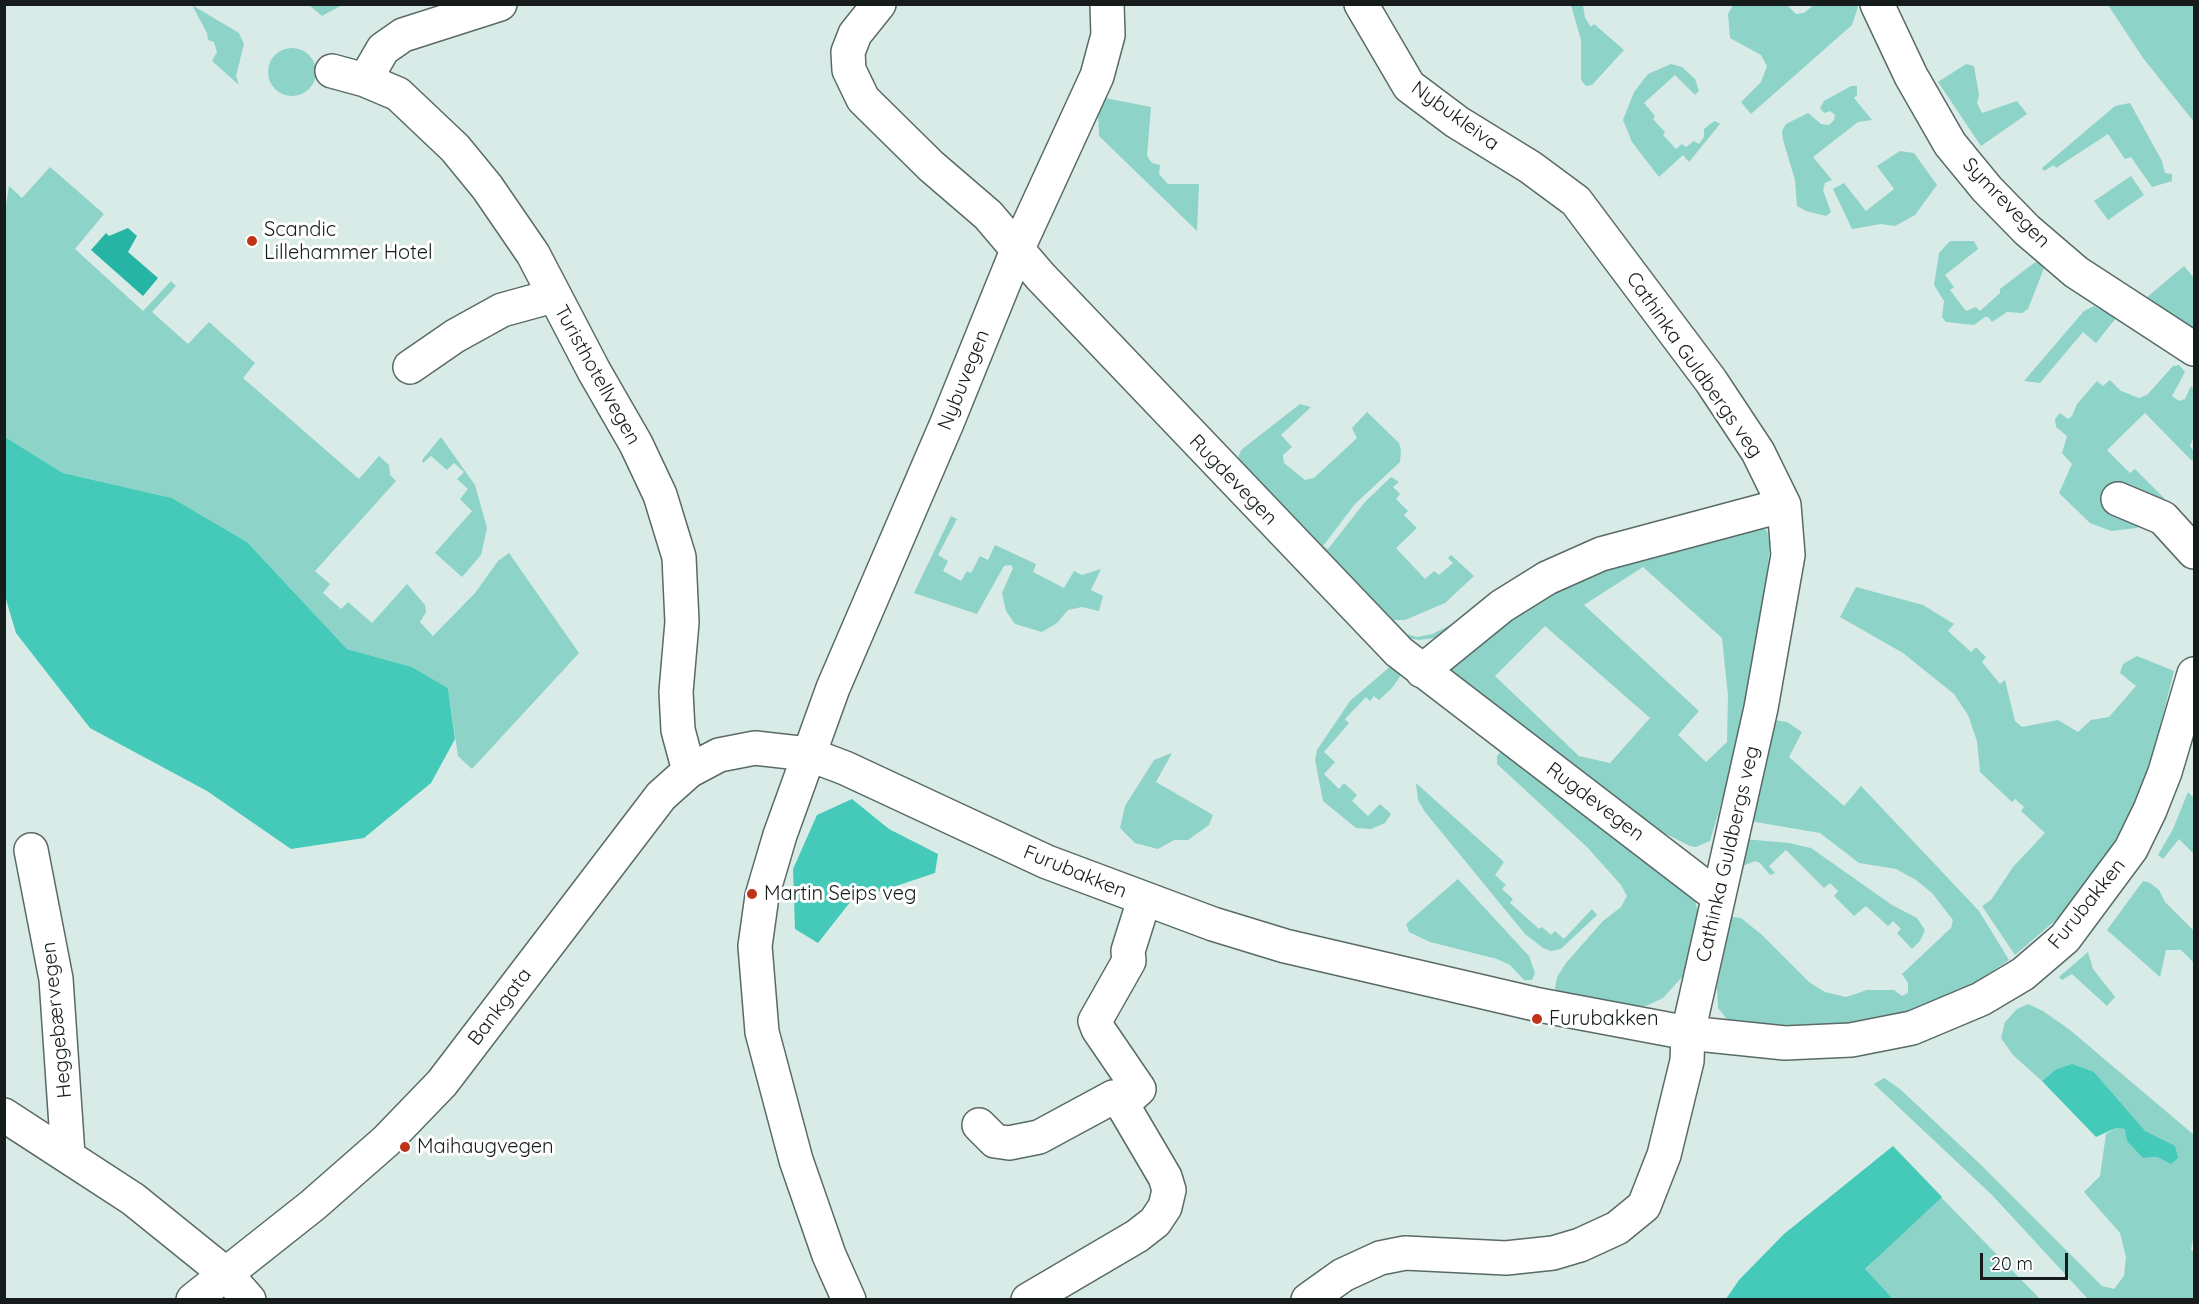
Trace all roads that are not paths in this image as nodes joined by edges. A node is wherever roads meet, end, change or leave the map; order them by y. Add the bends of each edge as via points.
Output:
1 (500, 4) edge
2 (879, 4) edge
3 (1107, 4) edge
4 (1361, 4) edge
5 (1876, 4) edge
6 (332, 71) dead end
7 (365, 80) junction
8 (1576, 201) joint
9 (1018, 248) junction
10 (553, 296) junction
11 (2194, 349) edge
12 (410, 367) dead end
13 (2118, 499) dead end
14 (1784, 505) junction
15 (2194, 552) edge
16 (1422, 671) junction
17 (2194, 675) edge
18 (808, 754) junction
19 (689, 771) junction
20 (31, 850) dead end
21 (1717, 896) junction
22 (1144, 900) junction
23 (1688, 1033) junction
24 (1113, 1097) dead end
25 (4, 1115) edge
26 (979, 1125) dead end
27 (68, 1155) junction
28 (226, 1275) junction
29 (193, 1299) edge
30 (249, 1299) edge
31 (849, 1299) edge
32 (1028, 1299) edge
33 (1308, 1299) edge

1 - 7 street via 403,35 383,49
2 - 9 street, Rugdevegen via 855,34 848,52 854,86
3 - 9 street, Nybuvegen via 1108,35 1097,76
4 - 8 street, Nybukleiva via 1409,86
5 - 11 street, Symrevegen via 1950,144 1987,189 2076,272
6 - 7 street, Turisthotellvegen
7 - 10 street, Turisthotellvegen via 398,94 455,148 533,254
8 - 14 street, Cathinka Guldbergs veg via 1711,381 1758,452
9 - 16 street, Rugdevegen via 1198,443 1399,652
9 - 18 street, Nybuvegen
10 - 12 street via 502,310
10 - 19 street, Turisthotellvegen via 636,444 672,532 682,577 678,730
13 - 15 street via 2163,518
14 - 16 street via 1601,554 1547,578 1502,606
14 - 21 street, Cathinka Guldbergs veg via 1788,555 1780,611
16 - 21 street, Rugdevegen
17 - 23 street, Furubakken via 2165,772 2131,849 2065,938 2023,974 1947,1015 1912,1028 1851,1040 1785,1043
18 - 19 street, Bankgata via 754,748 719,755
18 - 22 street, Furubakken via 1036,858
18 - 31 street via 762,896 755,946 758,990 762,1032 796,1160 829,1255
19 - 28 street, Bankgata via 638,824 442,1083 369,1155
20 - 27 street, Heggebærvegen via 56,979
21 - 23 street, Cathinka Guldbergs veg
22 - 23 street, Furubakken via 1223,928 1353,963
22 - 32 street via 1128,951 1129,961 1095,1021 1139,1089 1129,1098 1125,1109 1165,1177 1169,1190 1165,1207 1155,1222 1137,1236
23 - 33 street, Cathinka Guldbergs veg via 1687,1061 1664,1155 1644,1206 1636,1215 1617,1228 1554,1253 1506,1258 1405,1253 1380,1258 1343,1275
24 - 26 street via 1039,1137 1009,1143 995,1141
25 - 27 street
27 - 28 street via 133,1199
28 - 29 street, Bankgata
28 - 30 street

